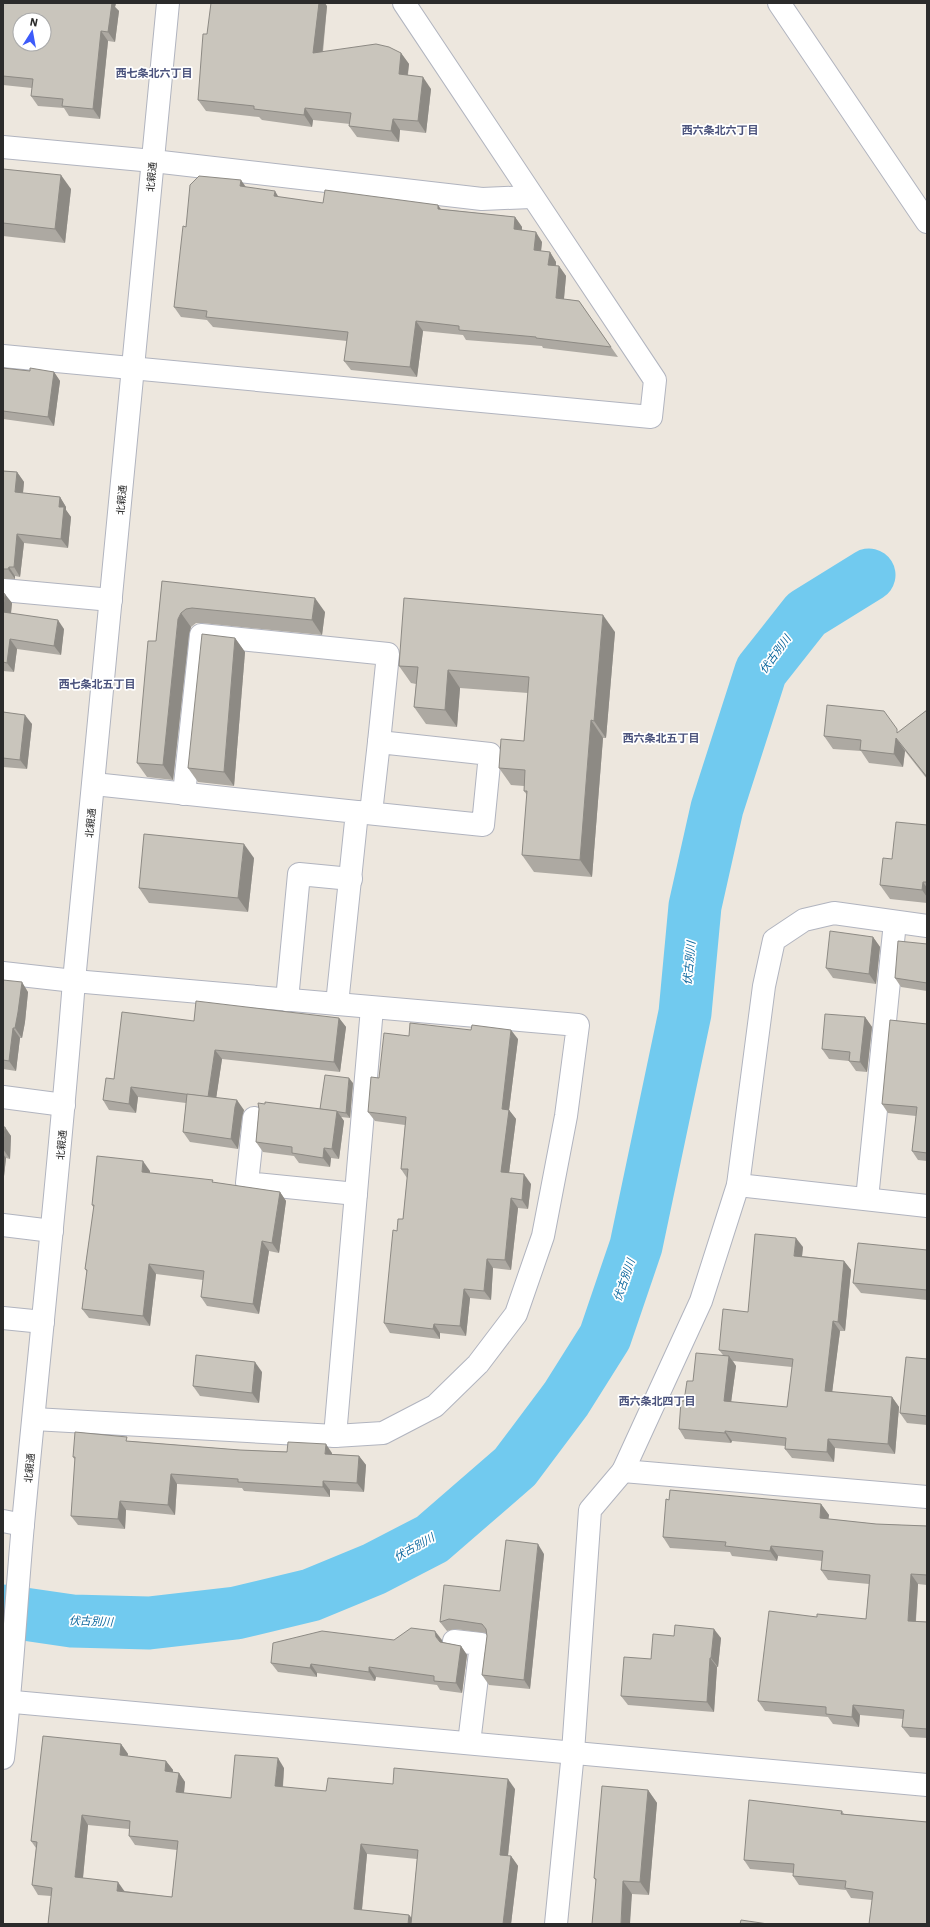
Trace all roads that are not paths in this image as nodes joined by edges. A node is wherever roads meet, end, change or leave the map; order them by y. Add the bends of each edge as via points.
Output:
1 (168, 3) edge
2 (404, 3) edge
3 (779, 3) edge
4 (3, 147) edge
5 (152, 161) junction
6 (531, 197) junction
7 (927, 222) edge
8 (3, 356) edge
9 (133, 369) junction
10 (3, 590) edge
11 (111, 600) junction
12 (379, 742) junction
13 (94, 784) junction
14 (184, 794) junction
15 (364, 812) junction
16 (351, 879) junction
17 (895, 922) junction
18 (927, 926) edge
19 (3, 972) edge
20 (74, 981) junction
21 (287, 1000) junction
22 (337, 1004) junction
23 (372, 1008) junction
24 (3, 1097) edge
25 (64, 1104) junction
26 (254, 1118) dead end
27 (738, 1185) junction
28 (356, 1194) junction
29 (866, 1199) junction
30 (927, 1206) edge
31 (3, 1225) edge
32 (52, 1231) junction
33 (3, 1318) edge
34 (43, 1322) junction
35 (34, 1419) junction
36 (335, 1436) junction
37 (623, 1471) junction
38 (927, 1497) edge
39 (13, 1523) edge
40 (454, 1641) dead end
41 (6, 1701) edge
42 (469, 1743) junction
43 (573, 1752) junction
44 (3, 1758) edge
45 (927, 1785) edge
46 (556, 1924) edge

1 - 5 street, 北親通
2 - 6 street
3 - 7 street
4 - 5 street
5 - 6 street via 482,198
5 - 9 street, 北親通
6 - 9 street via 655,380 651,417
8 - 9 street
9 - 11 street, 北親通
10 - 11 street
11 - 13 street, 北親通
12 - 14 street via 388,654 201,635
12 - 15 street
12 - 15 street via 490,754 483,825
13 - 14 street
13 - 20 street, 北親通
14 - 15 street
15 - 16 street
16 - 21 street via 299,874
16 - 22 street
17 - 18 street
17 - 27 street via 834,913 804,920 774,940 764,986
17 - 29 street
19 - 20 street
20 - 21 street
20 - 25 street, 北親通
21 - 22 street
22 - 23 street
23 - 28 street
23 - 36 street via 578,1025 566,1116 542,1236 516,1314 478,1364 435,1406 383,1433
24 - 25 street
25 - 32 street, 北親通
26 - 28 street via 247,1183
27 - 29 street
27 - 37 street via 701,1301
28 - 36 street
29 - 30 street
31 - 32 street
32 - 34 street, 北親通
33 - 34 street
34 - 35 street, 北親通
35 - 36 street
35 - 39 street, 北親通
37 - 38 street
37 - 43 street via 590,1510
39 - 41 street, 北親通 via 20,1567
40 - 42 street via 481,1644
41 - 42 street
41 - 44 street, 北親通
42 - 43 street
43 - 45 street
43 - 46 street

